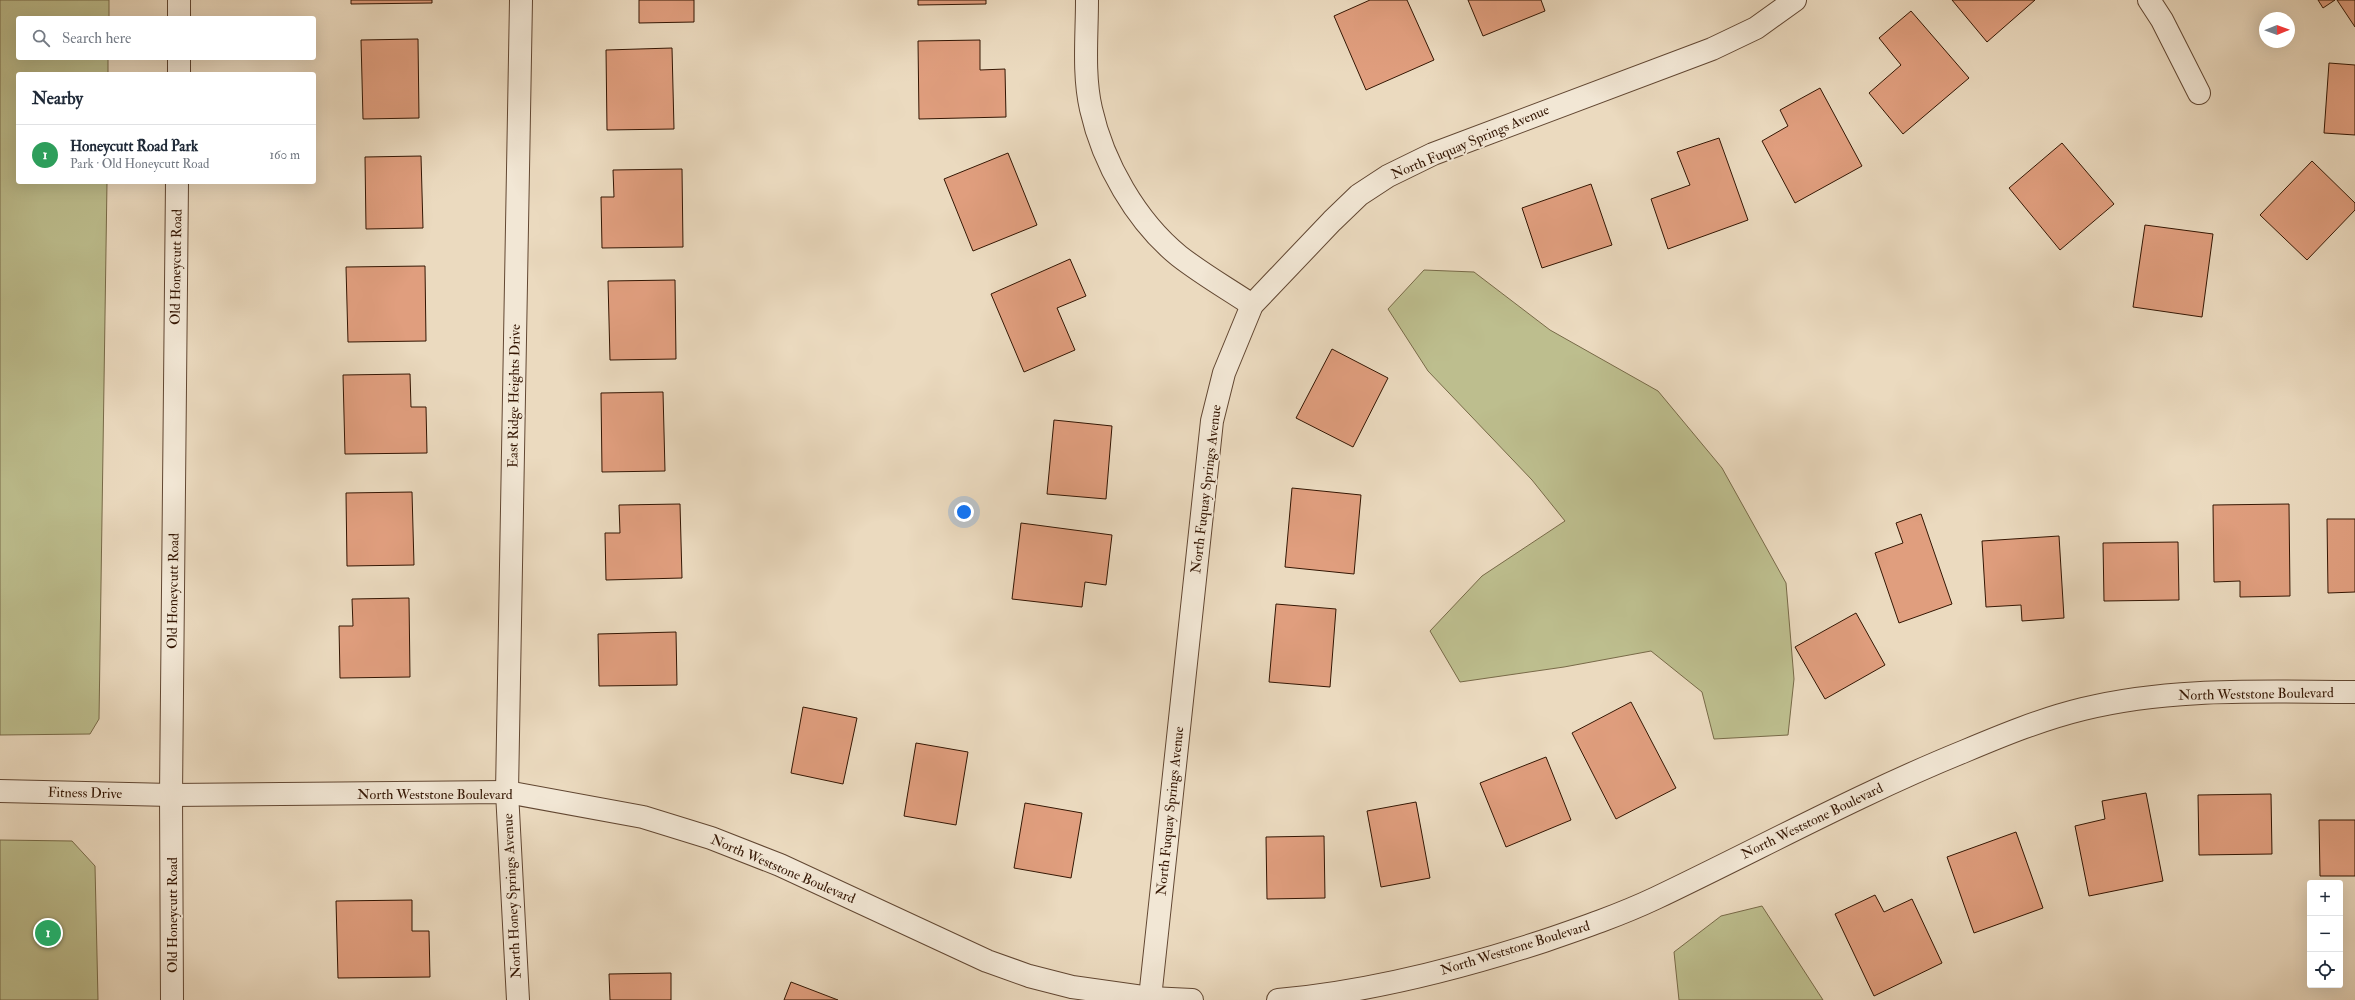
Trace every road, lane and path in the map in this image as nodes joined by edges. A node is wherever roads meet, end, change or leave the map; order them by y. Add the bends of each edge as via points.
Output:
1 (179, 0) edge
2 (521, 0) edge
3 (1087, 0) edge
4 (1795, 0) edge
5 (2149, 0) edge
6 (179, 16) edge
7 (179, 60) edge
8 (178, 72) edge
9 (2199, 93) dead end
10 (177, 184) edge
11 (1252, 306) junction
12 (2355, 692) edge
13 (0, 791) edge
14 (507, 792) junction
15 (171, 795) junction
16 (1150, 998) junction
17 (172, 1000) edge
18 (518, 1000) edge
19 (1192, 1000) edge
20 (1278, 1000) edge

1 - 6 street
2 - 14 street, East Ridge Heights Drive
3 - 11 street via 1086,69 1091,109 1101,141 1129,198 1155,233 1179,256
4 - 11 street, North Fuquay Springs Avenue via 1756,28 1712,49 1434,154 1388,176 1359,195
5 - 9 street
7 - 8 street
10 - 15 street, Old Honeycutt Road
11 - 16 street, North Fuquay Springs Avenue via 1224,373 1212,421
12 - 20 street, North Weststone Boulevard via 2198,692 2084,708 2043,720 1916,770 1654,899 1586,926 1514,951 1442,971 1362,989
13 - 15 street, Fitness Drive
14 - 15 street, North Weststone Boulevard
14 - 16 street, North Weststone Boulevard via 643,817 711,838 780,865 987,962 1072,987
14 - 18 street, North Honey Springs Avenue
15 - 17 street, Old Honeycutt Road
16 - 19 street, North Weststone Boulevard

